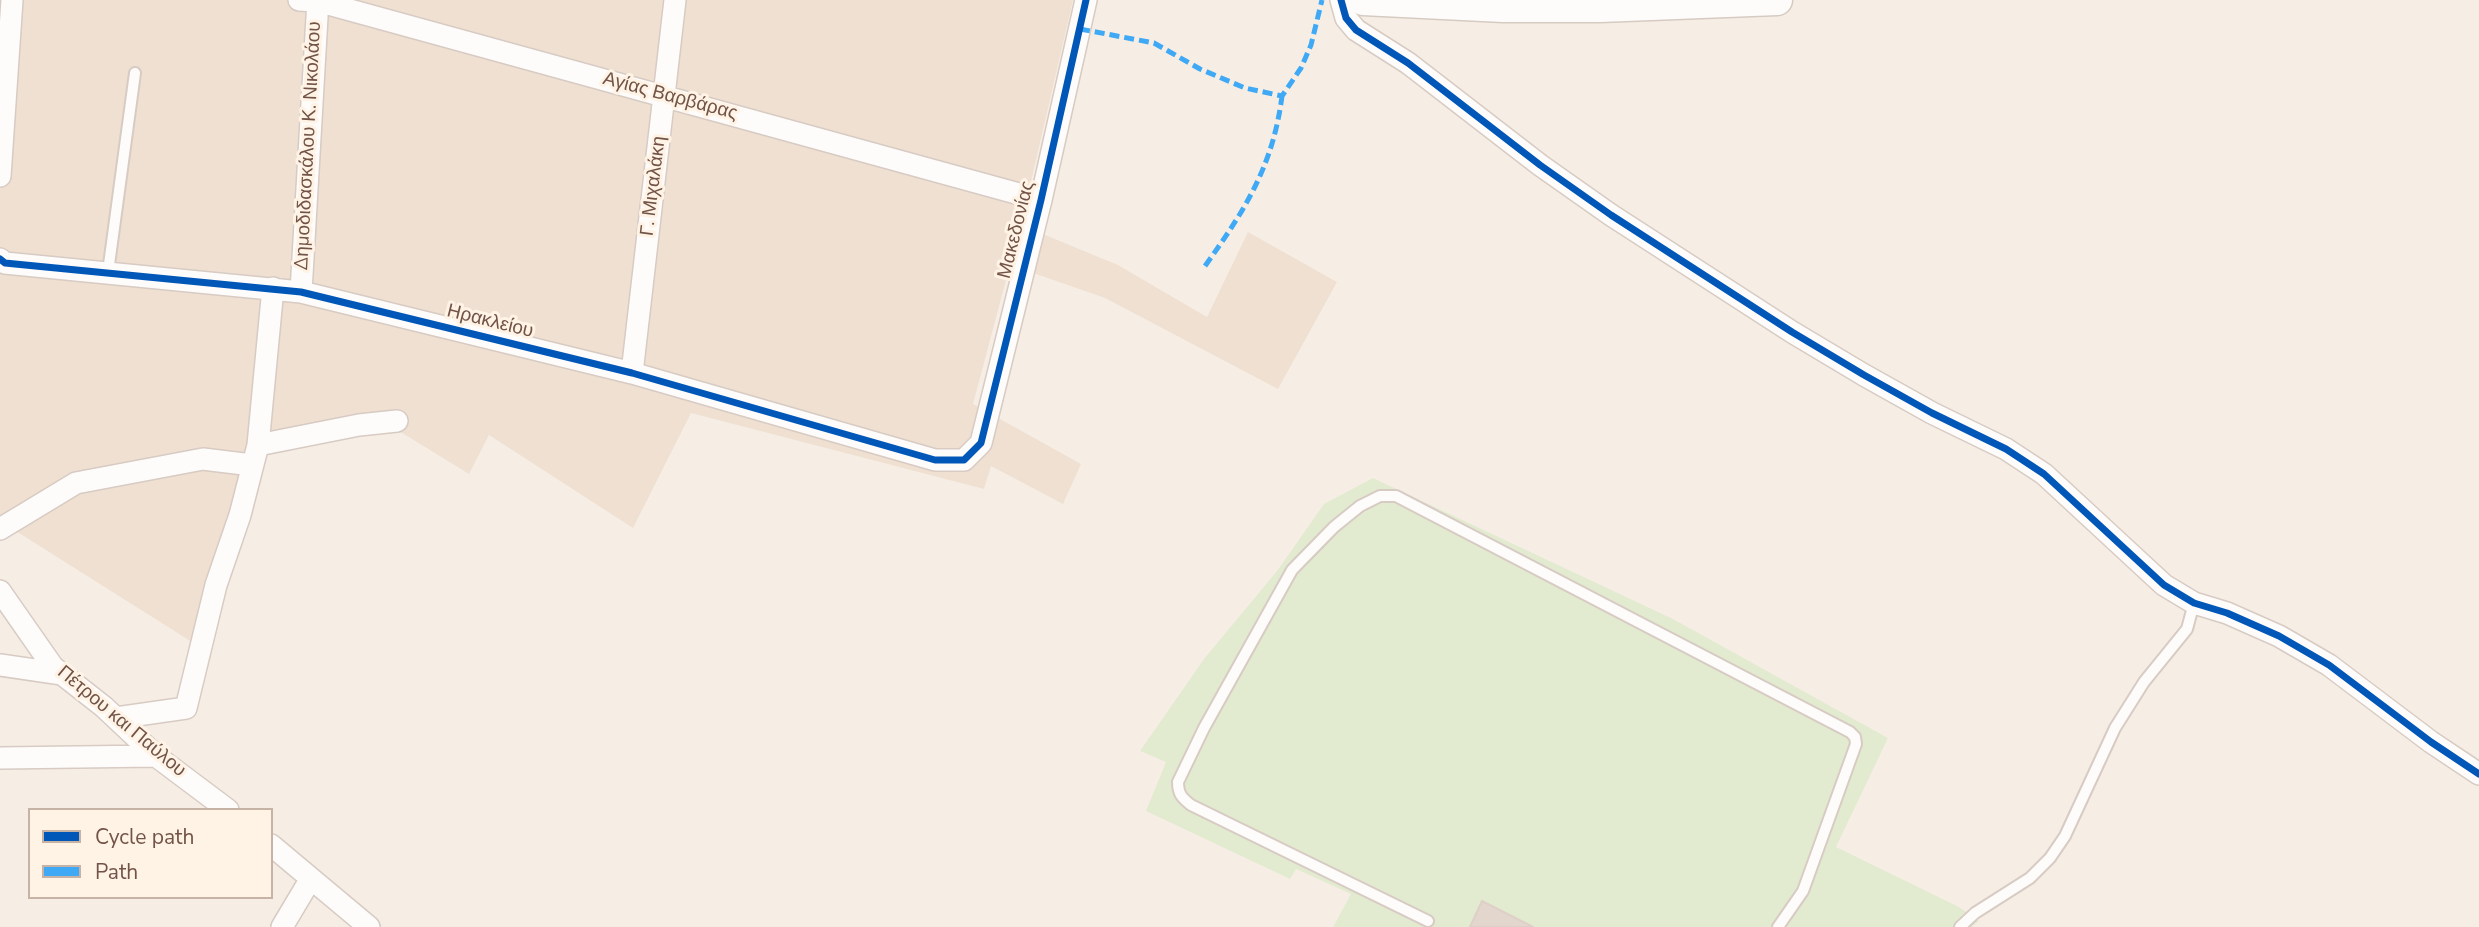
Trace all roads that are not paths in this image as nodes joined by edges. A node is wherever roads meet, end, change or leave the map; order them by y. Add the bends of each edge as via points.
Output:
1 (12, 0) edge
2 (299, 0) edge
3 (317, 0) edge
4 (675, 0) edge
5 (1086, 0) edge
6 (1341, 0) edge
7 (1363, 0) edge
8 (1777, 0) edge
9 (135, 73) dead end
10 (665, 96) junction
11 (0, 176) edge
12 (1041, 200) junction
13 (0, 259) edge
14 (108, 272) junction
15 (273, 288) junction
16 (301, 292) junction
17 (632, 373) junction
18 (397, 421) dead end
19 (258, 444) junction
20 (964, 460) joint
21 (251, 465) junction
22 (0, 529) edge
23 (0, 591) edge
24 (2194, 603) junction
25 (0, 666) edge
26 (62, 674) junction
27 (116, 718) junction
28 (156, 756) junction
29 (0, 758) edge
30 (2479, 774) edge
31 (225, 808) edge
32 (273, 847) edge
33 (310, 880) junction
34 (1428, 921) dead end
35 (282, 927) edge
36 (369, 927) edge
37 (1778, 927) edge
38 (1960, 927) edge

1 - 11 street
2 - 3 street, Αγίας Βαρβάρας
3 - 10 street, Αγίας Βαρβάρας
3 - 16 street, Δημοδιδασκάλου Κ. Νικολάου
4 - 10 street, Γ. Μιχαλάκη
5 - 12 street, Μακεδονίας
6 - 24 street via 1346,18 1356,30 1408,63 1611,215 1864,375 2006,449 2044,474 2164,585
7 - 8 main road via 1503,8
9 - 14 lane
10 - 12 street, Αγίας Βαρβάρας
10 - 17 street, Γ. Μιχαλάκη
12 - 20 street, Μακεδονίας via 981,443
13 - 14 street, Ηρακλείου
14 - 15 street, Ηρακλείου
15 - 16 street, Ηρακλείου
15 - 19 street
16 - 17 street, Ηρακλείου
17 - 20 street, Ηρακλείου via 935,460
18 - 19 street
19 - 21 street
21 - 22 street via 203,459 76,484
21 - 27 street via 187,708
23 - 26 street, Πέτρου και Παύλου
24 - 30 street via 2269,632 2329,665
24 - 38 lane via 2187,629 2115,727 2050,859
25 - 26 street
26 - 27 street, Πέτρου και Παύλου
27 - 28 street, Πέτρου και Παύλου
28 - 29 street
28 - 31 street, Πέτρου και Παύλου
32 - 33 street
33 - 35 street
33 - 36 street
34 - 37 lane via 1191,806 1178,789 1204,728 1292,570 1335,527 1380,496 1396,496 1850,732 1856,744 1803,891

